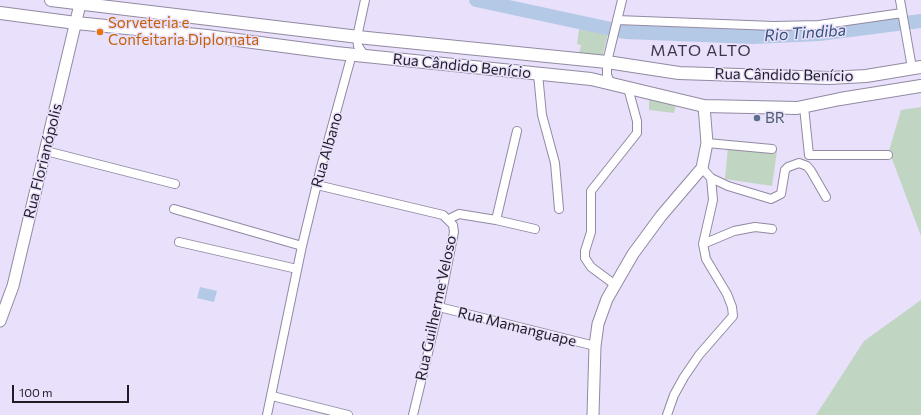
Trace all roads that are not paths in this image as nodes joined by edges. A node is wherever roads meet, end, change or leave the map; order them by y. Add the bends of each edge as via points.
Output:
1 (51, 0) edge
2 (365, 0) edge
3 (622, 0) edge
4 (900, 0) edge
5 (86, 2) edge
6 (0, 13) edge
7 (904, 19) junction
8 (76, 23) junction
9 (616, 27) junction
10 (356, 36) junction
11 (352, 54) junction
12 (365, 56) junction
13 (607, 62) junction
14 (916, 68) edge
15 (538, 74) junction
16 (611, 84) junction
17 (921, 86) edge
18 (628, 88) junction
19 (704, 106) junction
20 (804, 107) junction
21 (517, 130) dead end
22 (708, 143) junction
23 (772, 149) dead end
24 (46, 151) junction
25 (888, 155) dead end
26 (702, 168) junction
27 (711, 178) junction
28 (175, 184) dead end
29 (317, 185) junction
30 (826, 197) dead end
31 (174, 209) dead end
32 (558, 209) dead end
33 (449, 219) junction
34 (496, 220) junction
35 (534, 229) dead end
36 (772, 229) dead end
37 (179, 242) dead end
38 (703, 244) junction
39 (302, 246) junction
40 (298, 269) junction
41 (614, 284) junction
42 (439, 307) junction
43 (0, 321) edge
44 (595, 346) junction
45 (272, 396) junction
46 (267, 415) edge
47 (348, 415) edge
48 (413, 415) edge
49 (593, 415) edge
50 (666, 415) edge

1 - 5 main road, Rua Cândido Benício
2 - 10 street
3 - 9 street
4 - 7 street
5 - 8 street, Rua Florianópolis
5 - 10 main road, Rua Cândido Benício
6 - 8 main road, Rua Cândido Benício
7 - 9 street via 819,25
7 - 14 street
8 - 11 main road, Rua Cândido Benício
8 - 24 street, Rua Florianópolis
9 - 13 street
10 - 12 street via 358,46
10 - 13 main road, Rua Cândido Benício
11 - 12 main road, Rua Cândido Benício
11 - 29 street, Rua Albano
12 - 15 main road, Rua Cândido Benício
13 - 14 main road, Rua Cândido Benício via 679,73 829,78 866,76
13 - 16 street via 606,72
15 - 16 main road, Rua Cândido Benício
15 - 32 street via 542,115 555,163
16 - 18 main road, Rua Cândido Benício
17 - 20 main road, Rua Cândido Benício
18 - 19 main road, Rua Cândido Benício
18 - 41 street via 637,121 637,133 591,191 591,232 585,251 585,258 591,267
19 - 20 main road, Rua Cândido Benício
19 - 22 street
20 - 25 street via 809,155
21 - 34 street
22 - 23 street
22 - 26 street
24 - 28 street
24 - 43 street, Rua Florianópolis via 13,286
26 - 27 street
26 - 41 street via 661,216
27 - 30 street via 771,199 781,194 788,167 800,163 811,170
27 - 38 street via 713,200
29 - 33 street, Rua Guilherme Veloso via 444,215
29 - 39 street, Rua Albano
31 - 39 street
33 - 34 street via 459,214
33 - 42 street, Rua Guilherme Veloso via 454,232
34 - 35 street
36 - 38 street via 755,227 734,231
37 - 40 street
38 - 50 street via 706,259 727,294 733,316 699,355 684,377
39 - 40 street, Rua Albano
40 - 45 street, Rua Albano
41 - 44 street via 598,324
42 - 44 street, Rua Mamanguape
42 - 48 street, Rua Guilherme Veloso
44 - 49 street
45 - 46 street, Rua Albano
45 - 47 street

